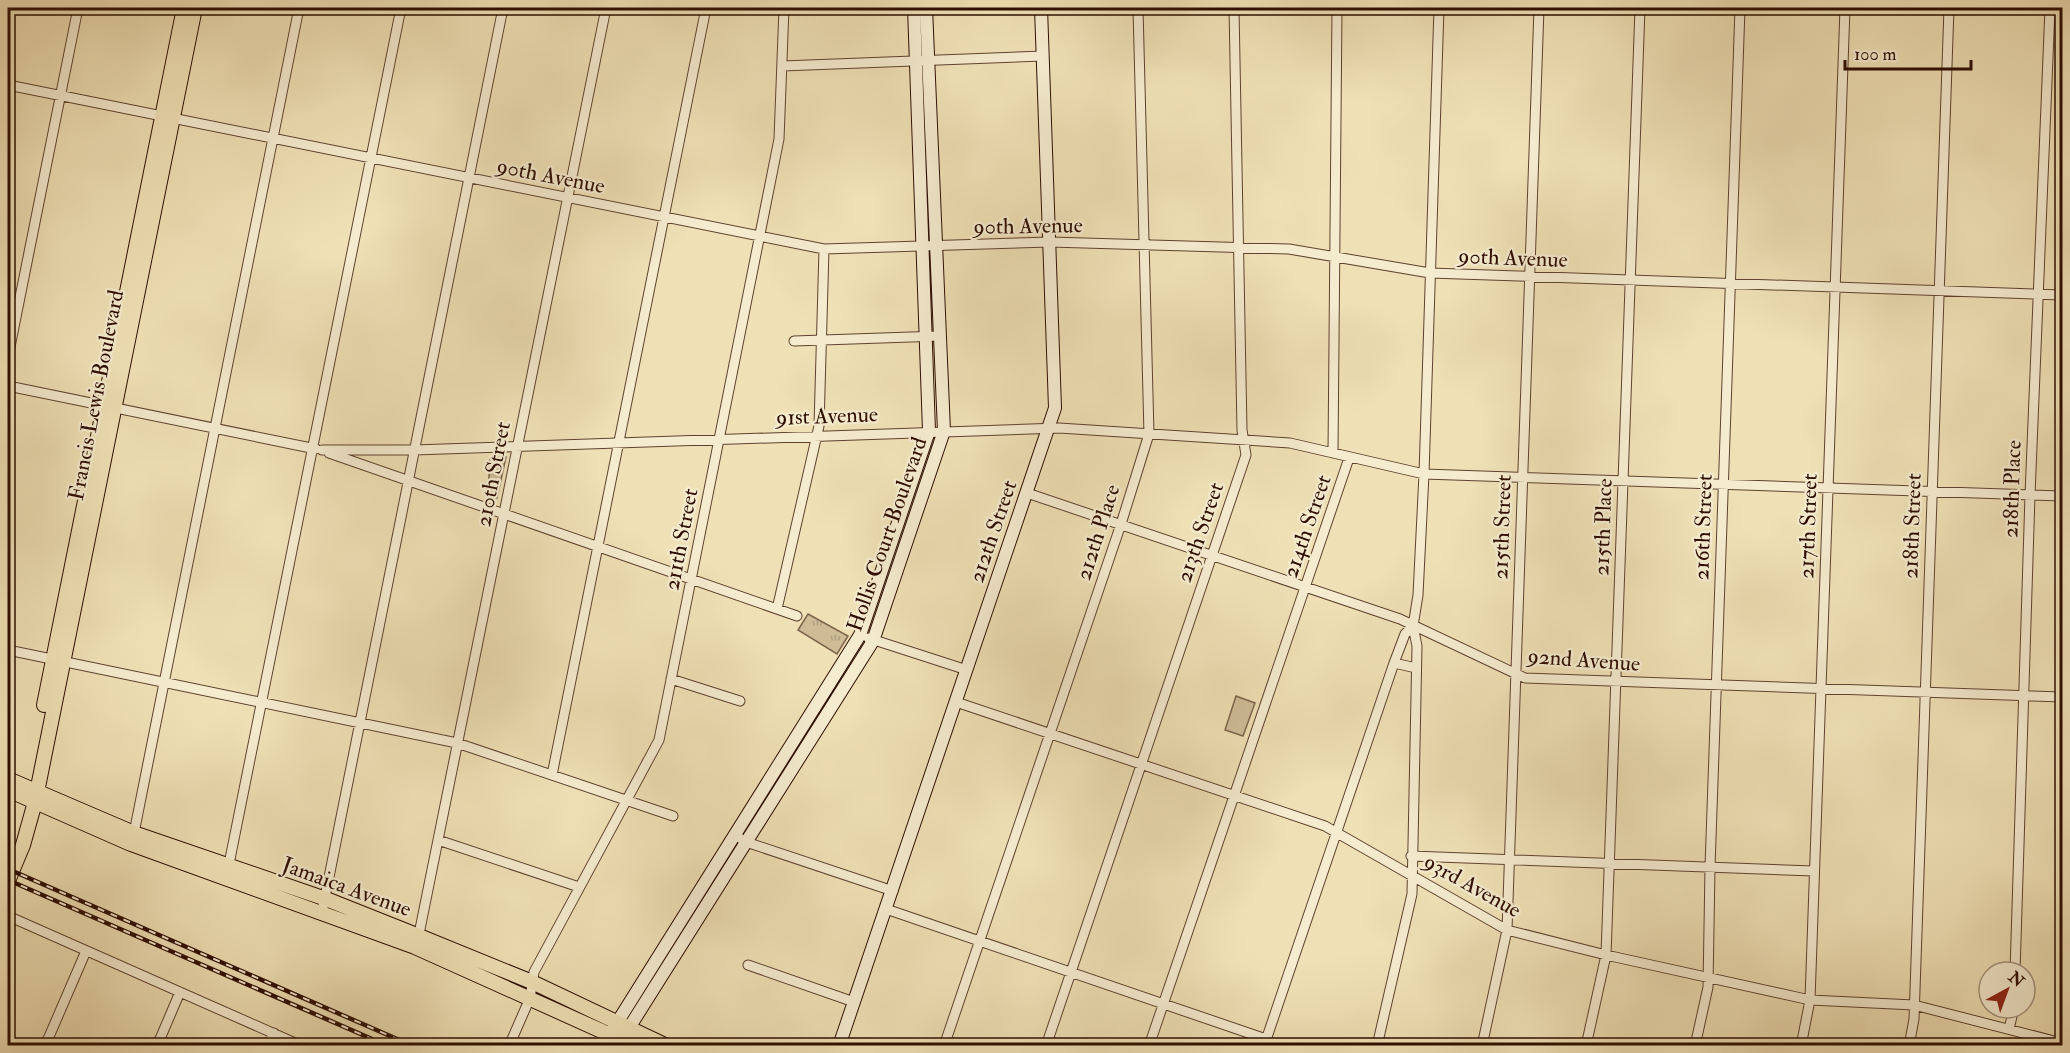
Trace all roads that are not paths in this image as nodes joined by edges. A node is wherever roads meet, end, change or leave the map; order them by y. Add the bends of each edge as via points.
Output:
1 (78, 8) edge
2 (184, 8) edge
3 (195, 8) edge
4 (299, 8) edge
5 (401, 8) edge
6 (503, 8) edge
7 (606, 8) edge
8 (706, 8) edge
9 (784, 8) edge
10 (914, 8) edge
11 (926, 8) edge
12 (1041, 8) edge
13 (1138, 8) edge
14 (1234, 8) edge
15 (1337, 8) edge
16 (1439, 8) edge
17 (1539, 8) edge
18 (1640, 8) edge
19 (1740, 8) edge
20 (1845, 8) edge
21 (1949, 8) edge
22 (2050, 8) edge
23 (1043, 56) junction
24 (922, 61) junction
25 (782, 66) junction
26 (8, 85) edge
27 (61, 96) junction
28 (167, 118) junction
29 (272, 138) junction
30 (371, 159) junction
31 (469, 179) junction
32 (927, 181) junction
33 (568, 198) junction
34 (664, 218) junction
35 (760, 237) junction
36 (1050, 242) junction
37 (1144, 245) junction
38 (937, 246) junction
39 (923, 247) junction
40 (1238, 248) junction
41 (824, 249) junction
42 (1334, 258) junction
43 (1430, 273) junction
44 (1530, 277) junction
45 (1630, 281) junction
46 (1731, 284) junction
47 (1835, 287) junction
48 (1939, 292) junction
49 (2039, 294) junction
50 (2062, 295) edge
51 (940, 336) junction
52 (926, 337) junction
53 (794, 341) dead end
54 (822, 342) junction
55 (8, 357) edge
56 (8, 386) edge
57 (108, 406) junction
58 (214, 428) junction
59 (1049, 428) junction
60 (930, 431) junction
61 (944, 431) junction
62 (1149, 434) junction
63 (817, 436) junction
64 (720, 439) junction
65 (1244, 440) junction
66 (618, 443) junction
67 (518, 447) junction
68 (317, 449) junction
69 (414, 450) junction
70 (1333, 453) junction
71 (1349, 458) junction
72 (1424, 474) junction
73 (1523, 478) junction
74 (409, 481) junction
75 (1624, 481) junction
76 (1723, 485) junction
77 (1828, 489) junction
78 (1932, 492) junction
79 (1028, 493) junction
80 (908, 494) junction
81 (2030, 495) junction
82 (2062, 496) edge
83 (921, 498) junction
84 (504, 513) junction
85 (1121, 524) junction
86 (599, 545) junction
87 (1212, 556) junction
88 (884, 565) junction
89 (897, 569) junction
90 (691, 578) junction
91 (1305, 587) junction
92 (777, 609) junction
93 (797, 616) dead end
94 (1413, 626) junction
95 (860, 634) junction
96 (873, 641) junction
97 (8, 650) edge
98 (58, 661) junction
99 (1394, 663) junction
100 (1416, 668) junction
101 (967, 670) junction
102 (1516, 674) junction
103 (671, 679) junction
104 (163, 682) junction
105 (1616, 682) junction
106 (1716, 686) junction
107 (1820, 689) junction
108 (1925, 693) junction
109 (2023, 695) junction
110 (2062, 697) edge
111 (820, 698) junction
112 (740, 701) dead end
113 (261, 702) junction
114 (956, 702) junction
115 (834, 705) junction
116 (359, 722) junction
117 (1050, 733) junction
118 (457, 743) junction
119 (778, 763) junction
120 (1141, 764) junction
121 (792, 772) junction
122 (552, 775) junction
123 (8, 779) edge
124 (8, 790) edge
125 (35, 796) junction
126 (1235, 796) junction
127 (626, 800) junction
128 (674, 816) dead end
129 (1335, 833) junction
130 (735, 835) junction
131 (133, 838) junction
132 (438, 840) junction
133 (746, 842) junction
134 (1411, 856) junction
135 (1509, 860) junction
136 (1610, 863) junction
137 (1710, 867) junction
138 (227, 871) junction
139 (1814, 871) junction
140 (1411, 874) junction
141 (8, 881) edge
142 (704, 882) junction
143 (579, 887) junction
144 (717, 890) junction
145 (893, 891) junction
146 (324, 905) junction
147 (886, 909) junction
148 (8, 916) edge
149 (1507, 930) junction
150 (672, 933) junction
151 (685, 940) junction
152 (417, 941) junction
153 (979, 941) junction
154 (86, 951) junction
155 (1606, 955) junction
156 (2015, 960) edge
157 (748, 965) dead end
158 (1070, 972) junction
159 (1707, 979) junction
160 (532, 982) junction
161 (180, 992) junction
162 (530, 998) junction
163 (1810, 1000) junction
164 (854, 1002) junction
165 (1164, 1003) junction
166 (1914, 1005) junction
167 (2011, 1020) edge
168 (2009, 1029) junction
169 (619, 1031) junction
170 (274, 1033) junction
171 (1265, 1042) edge
172 (2062, 1043) edge
173 (45, 1046) edge
174 (157, 1046) edge
175 (268, 1046) edge
176 (302, 1046) edge
177 (509, 1046) edge
178 (635, 1046) edge
179 (667, 1046) edge
180 (839, 1046) edge
181 (944, 1046) edge
182 (1046, 1046) edge
183 (1149, 1046) edge
184 (1377, 1046) edge
185 (1482, 1046) edge
186 (1586, 1046) edge
187 (1695, 1046) edge
188 (1801, 1046) edge
189 (1909, 1046) edge

1 - 27 street
2 - 28 main road, Francis Lewis Boulevard
3 - 28 main road, Francis Lewis Boulevard
4 - 29 street
5 - 30 street
6 - 31 street
7 - 33 street, 210th Street
8 - 34 street
9 - 25 street, 211th Street
10 - 24 main road, Hollis Court Boulevard
11 - 24 main road, Hollis Court Boulevard
12 - 23 main road, 212th Street
13 - 37 street, 212th Place
14 - 40 street, 213th Street
15 - 42 street, 214th Street
16 - 43 street
17 - 44 street, 215th Street
18 - 45 street, 215th Place
19 - 46 street, 216th Street
20 - 47 street, 217th Street
21 - 48 street, 218th Street
22 - 49 street, 218th Place
23 - 24 street
23 - 36 main road, 212th Street
24 - 25 street
24 - 32 main road, Hollis Court Boulevard
25 - 35 street, 211th Street via 779,139
26 - 27 street, 90th Avenue
27 - 28 street, 90th Avenue
27 - 55 street
28 - 29 street, 90th Avenue
28 - 57 main road, Francis Lewis Boulevard
29 - 30 street, 90th Avenue
29 - 58 street
30 - 31 street, 90th Avenue
30 - 68 street
31 - 33 street, 90th Avenue
31 - 69 street
32 - 38 main road, Hollis Court Boulevard
32 - 39 main road, Hollis Court Boulevard
33 - 34 street, 90th Avenue
33 - 67 street, 210th Street
34 - 35 street, 90th Avenue
34 - 66 street
35 - 41 street, 90th Avenue
35 - 64 street, 211th Street
36 - 37 street, 90th Avenue
36 - 38 street, 90th Avenue
36 - 59 main road, 212th Street via 1054,408
37 - 40 street, 90th Avenue
37 - 62 street, 212th Place
38 - 39 street, 90th Avenue
38 - 51 main road, Hollis Court Boulevard
39 - 41 street, 90th Avenue
39 - 52 main road, Hollis Court Boulevard
40 - 42 street, 90th Avenue via 1289,249
40 - 65 street, 213th Street
41 - 54 street
42 - 43 street, 90th Avenue
42 - 70 street, 214th Street
43 - 44 street, 90th Avenue
43 - 72 street
44 - 45 street, 90th Avenue
44 - 73 street, 215th Street
45 - 46 street, 90th Avenue
45 - 75 street, 215th Place
46 - 47 street, 90th Avenue
46 - 76 street, 216th Street
47 - 48 street, 90th Avenue
47 - 77 street, 217th Street
48 - 49 street, 90th Avenue
48 - 78 street, 218th Street
49 - 50 street, 90th Avenue
49 - 81 street, 218th Place
51 - 52 street
51 - 61 main road, Hollis Court Boulevard
52 - 54 street
52 - 60 main road, Hollis Court Boulevard
53 - 54 street
54 - 63 street
56 - 57 street
57 - 58 street
57 - 98 main road, Francis Lewis Boulevard
58 - 68 street
58 - 104 street
59 - 61 street, 91st Avenue
59 - 62 street, 91st Avenue
59 - 79 main road, 212th Street
60 - 61 street, 91st Avenue
60 - 63 street, 91st Avenue
60 - 80 main road, Hollis Court Boulevard
61 - 83 main road, Hollis Court Boulevard
62 - 65 street, 91st Avenue
62 - 85 street, 212th Place
63 - 64 street, 91st Avenue
63 - 92 street
64 - 66 street, 91st Avenue
64 - 90 street, 211th Street
65 - 70 street, 91st Avenue via 1290,443
65 - 87 street, 213th Street via 1246,455
66 - 67 street, 91st Avenue
66 - 86 street
67 - 69 street, 91st Avenue
67 - 84 street, 210th Street
68 - 69 street, 91st Avenue
68 - 74 street
68 - 113 street
69 - 74 street
70 - 71 street, 214th Street
71 - 72 street
71 - 91 street, 214th Street
72 - 73 street
72 - 94 street
73 - 75 street
73 - 102 street, 215th Street
74 - 84 street
74 - 116 street
75 - 76 street
75 - 105 street, 215th Place
76 - 77 street
76 - 106 street, 216th Street
77 - 78 street
77 - 107 street, 217th Street
78 - 81 street
78 - 108 street, 218th Street
79 - 85 street, 92nd Avenue
79 - 101 main road, 212th Street
80 - 83 main road
80 - 88 main road, Hollis Court Boulevard
81 - 82 street
81 - 109 street, 218th Place
83 - 89 main road, Hollis Court Boulevard
84 - 86 street
84 - 118 street, 210th Street
85 - 87 street, 92nd Avenue
85 - 117 street, 212th Place
86 - 90 street
86 - 122 street
87 - 91 street, 92nd Avenue
87 - 120 street, 213th Street
88 - 89 main road
88 - 95 main road, Hollis Court Boulevard
89 - 96 main road, Hollis Court Boulevard
90 - 92 street
90 - 103 street, 211th Street
91 - 94 street, 92nd Avenue
91 - 126 street, 214th Street
92 - 93 street
94 - 99 street via 1405,634
94 - 100 street
94 - 102 street, 92nd Avenue
95 - 96 street
95 - 111 main road, Hollis Court Boulevard
96 - 101 street
96 - 115 main road, Hollis Court Boulevard
97 - 98 street
98 - 104 street
98 - 125 main road, Francis Lewis Boulevard via 36,744
99 - 100 street
99 - 129 street
100 - 134 street
101 - 114 main road, 212th Street
102 - 105 street, 92nd Avenue via 1526,678
102 - 135 street, 215th Street
103 - 112 street
103 - 127 street, 211th Street via 659,740
104 - 113 street
104 - 131 street
105 - 106 street, 92nd Avenue
105 - 136 street, 215th Place
106 - 107 street, 92nd Avenue
106 - 137 street, 216th Street
107 - 108 street, 92nd Avenue
107 - 139 street, 217th Street
108 - 109 street, 92nd Avenue
108 - 166 street, 218th Street
109 - 110 street, 92nd Avenue
109 - 156 street, 218th Place
111 - 115 main road
111 - 119 main road, Hollis Court Boulevard
113 - 116 street
113 - 138 street
114 - 117 street, 93rd Avenue
114 - 145 main road, 212th Street
115 - 121 main road, Hollis Court Boulevard
116 - 118 street
116 - 146 street
117 - 120 street, 93rd Avenue
117 - 153 street, 212th Place
118 - 122 street
118 - 132 street, 210th Street
119 - 121 main road
119 - 130 main road, Hollis Court Boulevard
120 - 126 street, 93rd Avenue
120 - 158 street, 213th Street
121 - 133 main road, Hollis Court Boulevard
122 - 127 street
123 - 125 main road, Jamaica Avenue
124 - 125 main road, Jamaica Avenue
125 - 131 main road, Jamaica Avenue
125 - 141 main road, Francis Lewis Boulevard via 23,845
126 - 129 street, 93rd Avenue via 1325,826
126 - 165 street, 214th Street
127 - 128 street
127 - 143 street, 211th Street
129 - 140 street, 93rd Avenue
129 - 171 street
130 - 133 street
130 - 142 main road, Hollis Court Boulevard
131 - 138 main road, Jamaica Avenue
132 - 143 street
132 - 152 street, 210th Street
133 - 144 main road, Hollis Court Boulevard
133 - 145 street
134 - 135 street
134 - 140 street
135 - 136 street
135 - 149 street, 215th Street
136 - 137 street
136 - 155 street, 215th Place
137 - 139 street
137 - 159 street, 216th Street
138 - 146 main road, Jamaica Avenue
139 - 163 street, 217th Street
140 - 149 street, 93rd Avenue
140 - 184 street via 1412,894
142 - 144 main road
142 - 150 main road, Hollis Court Boulevard
143 - 160 street, 211th Street
144 - 151 main road, Hollis Court Boulevard
145 - 147 main road, 212th Street
146 - 152 main road, Jamaica Avenue
147 - 153 street
147 - 164 main road, 212th Street
148 - 154 street
149 - 155 street, 93rd Avenue
149 - 185 street, 215th Street
150 - 151 main road
150 - 169 main road, Hollis Court Boulevard
151 - 169 main road, Hollis Court Boulevard
152 - 160 main road, Jamaica Avenue
152 - 162 main road, Jamaica Avenue
153 - 158 street
153 - 181 street, 212th Place
154 - 161 street
154 - 173 street
155 - 159 street, 93rd Avenue
155 - 186 street, 215th Place
157 - 164 street
158 - 165 street
158 - 182 street, 213th Street
159 - 163 street, 93rd Avenue
159 - 187 street, 216th Street
160 - 162 street, 211th Street
160 - 169 main road, Jamaica Avenue
161 - 170 street
161 - 174 street
162 - 169 main road, Jamaica Avenue
162 - 177 street, 211th Street
163 - 166 street, 93rd Avenue
163 - 188 street, 217th Street
164 - 180 main road, 212th Street
165 - 171 street
165 - 183 street, 214th Street
166 - 168 street, 93rd Avenue
166 - 189 street, 218th Street
167 - 168 street
168 - 172 street, 93rd Avenue
169 - 178 main road, Jamaica Avenue
169 - 179 main road, Jamaica Avenue
170 - 175 street
170 - 176 street

